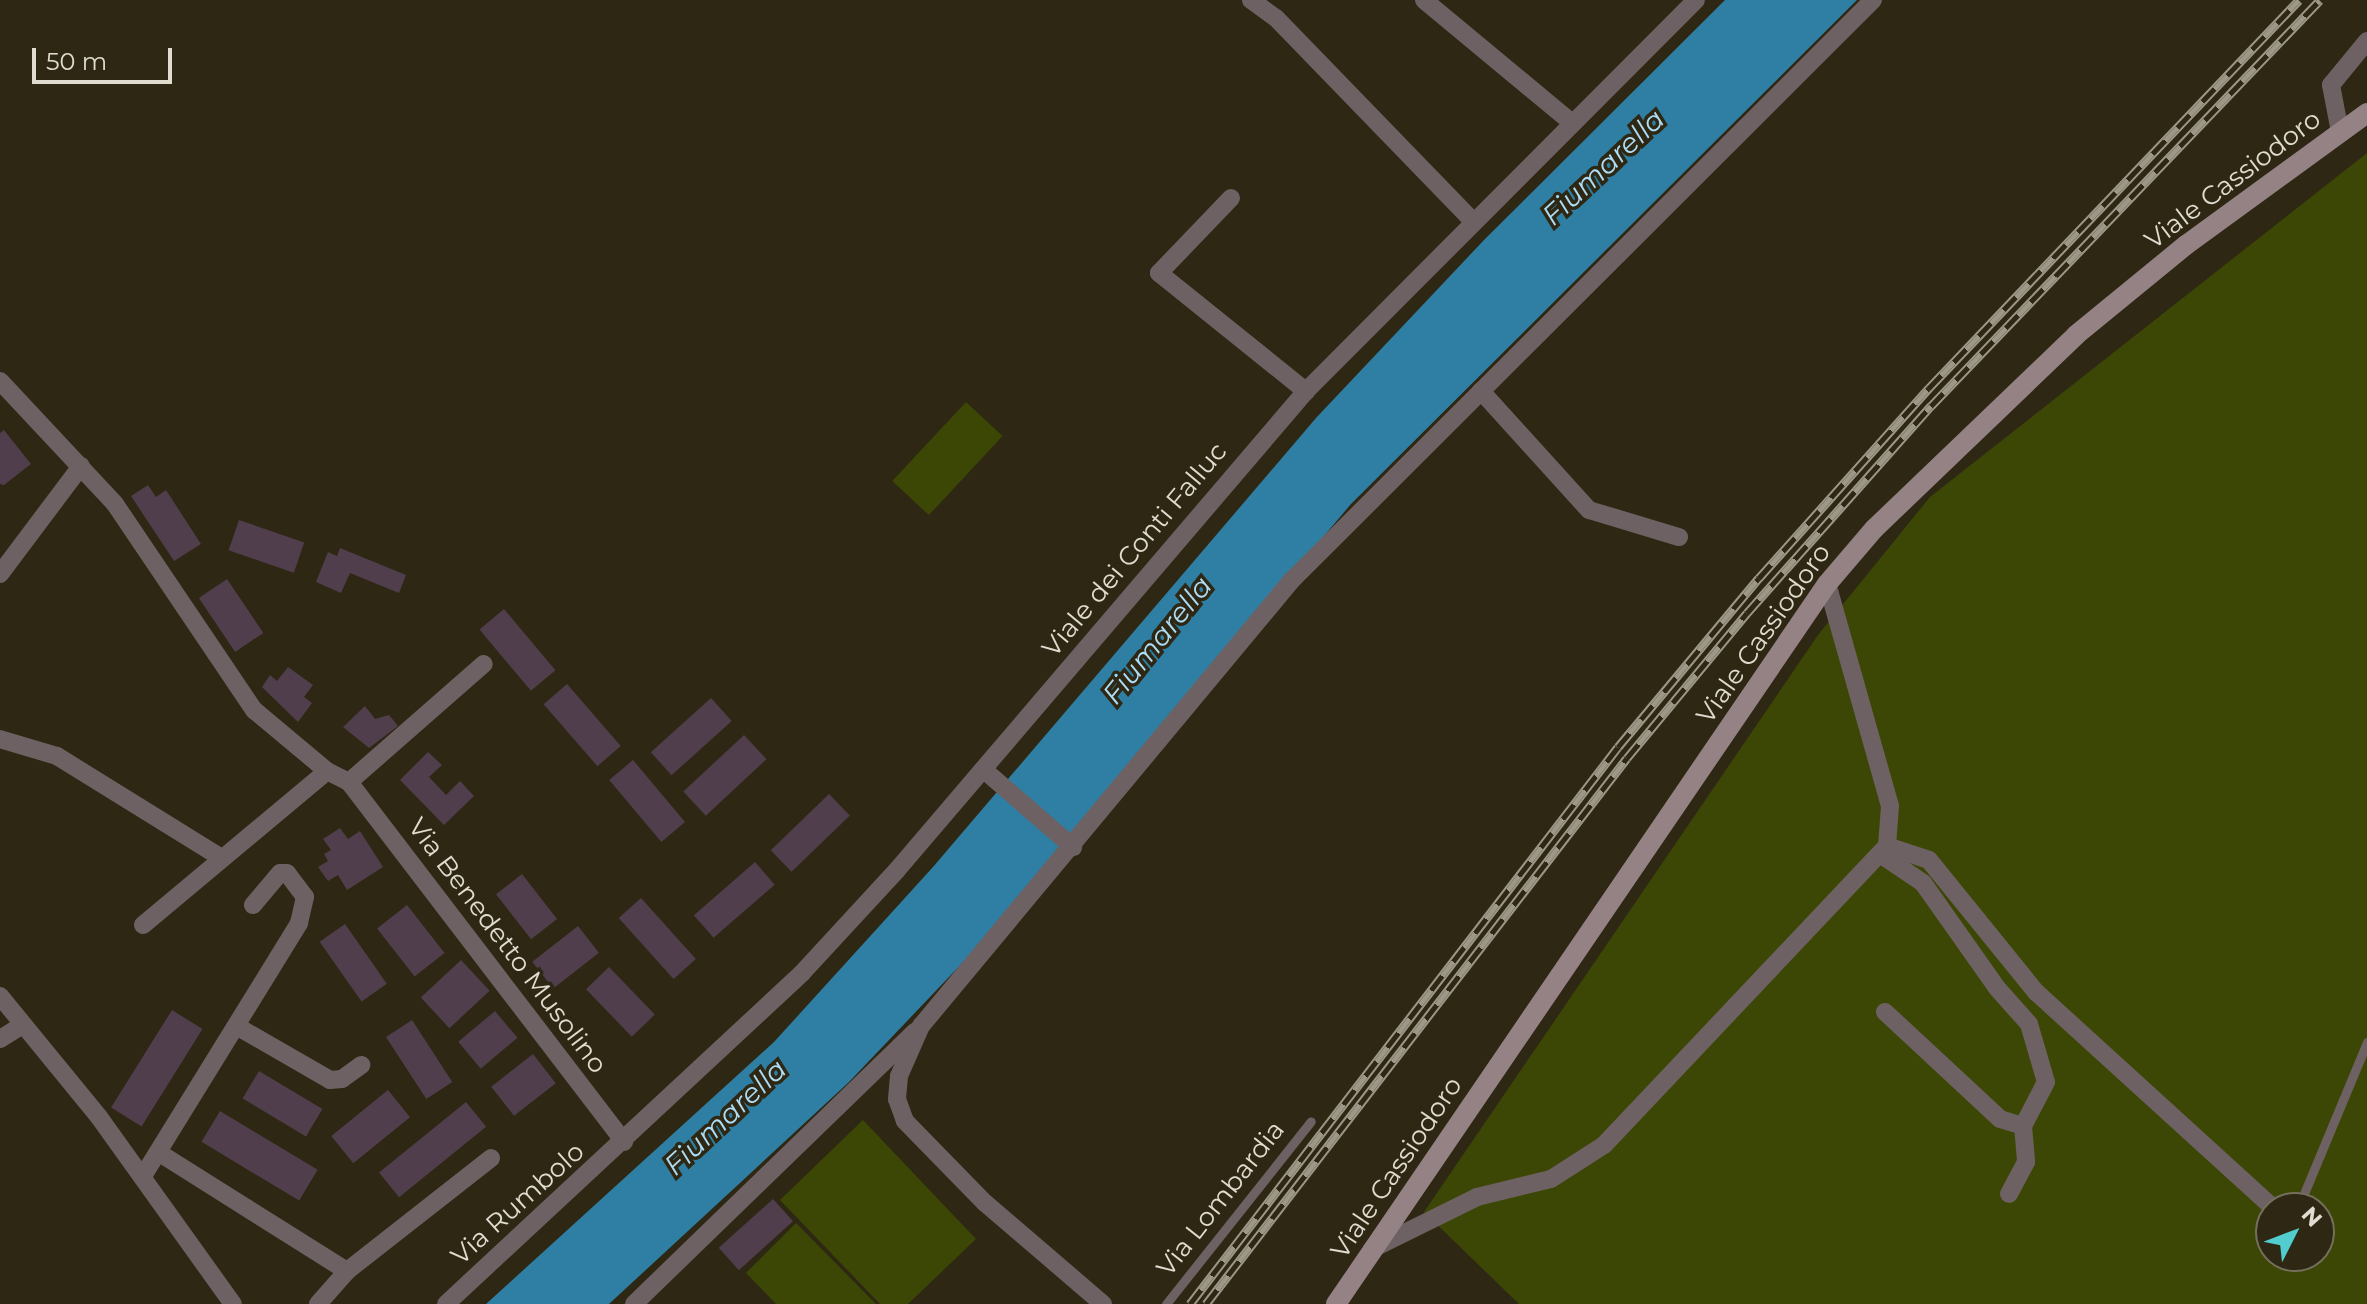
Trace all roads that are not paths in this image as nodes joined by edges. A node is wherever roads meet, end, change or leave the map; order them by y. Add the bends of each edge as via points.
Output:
1 (1251, 0) edge
2 (1424, 0) edge
3 (1696, 0) edge
4 (1873, 0) edge
5 (2367, 41) edge
6 (2367, 113) edge
7 (1572, 123) junction
8 (2340, 132) junction
9 (1231, 198) dead end
10 (1472, 220) junction
11 (0, 381) edge
12 (1306, 391) junction
13 (1481, 391) junction
14 (81, 466) junction
15 (1679, 537) dead end
16 (0, 574) edge
17 (1827, 584) junction
18 (484, 664) dead end
19 (0, 739) edge
20 (984, 770) junction
21 (327, 771) junction
22 (349, 782) junction
23 (1070, 845) junction
24 (1884, 850) junction
25 (220, 857) junction
26 (253, 905) dead end
27 (143, 925) dead end
28 (0, 996) edge
29 (1885, 1012) dead end
30 (21, 1026) junction
31 (921, 1026) junction
32 (238, 1027) junction
33 (0, 1039) edge
34 (2367, 1042) edge
35 (361, 1065) dead end
36 (1311, 1121) dead end
37 (2023, 1126) junction
38 (624, 1142) junction
39 (161, 1154) junction
40 (491, 1158) dead end
41 (143, 1176) junction
42 (2255, 1192) edge
43 (2305, 1192) edge
44 (2009, 1194) dead end
45 (1372, 1249) junction
46 (347, 1271) junction
47 (233, 1304) edge
48 (318, 1304) edge
49 (446, 1304) edge
50 (634, 1304) edge
51 (1103, 1304) edge
52 (1166, 1304) edge
53 (1336, 1304) edge

1 - 10 street via 1276,18
2 - 7 street
3 - 7 street, Viale dei Conti Falluc
4 - 13 street
5 - 8 street via 2331,85
6 - 8 main road, Viale Cassiodoro
7 - 10 street, Viale dei Conti Falluc
8 - 17 main road, Viale Cassiodoro via 2076,335 1874,529
9 - 12 street via 1159,273
10 - 12 street, Viale dei Conti Falluc
11 - 14 street, Via Benedetto Musolino
12 - 20 street, Viale dei Conti Falluc
13 - 15 street via 1589,510
13 - 23 street via 1292,580
14 - 16 street
14 - 21 street, Via Benedetto Musolino via 115,504 254,710
17 - 24 street via 1890,806
17 - 45 main road, Viale Cassiodoro
18 - 22 street
19 - 25 street via 57,756
20 - 23 street
20 - 38 street, Viale dei Conti Falluc via 802,973
21 - 22 street, Via Benedetto Musolino
21 - 25 street
22 - 38 street, Via Benedetto Musolino
23 - 31 street
24 - 37 street via 1923,883 2029,1024 2046,1082
24 - 42 street via 1929,860 2036,992
24 - 45 street via 1604,1145 1551,1179 1477,1197
25 - 27 street
26 - 32 street via 280,873 287,873 305,897 299,923
28 - 30 street
29 - 37 street via 2000,1119
30 - 33 street
30 - 41 street
31 - 50 street
31 - 51 street via 899,1076 897,1099 905,1121 985,1203
32 - 35 street via 330,1080 342,1079
32 - 39 street
34 - 43 lane
36 - 52 lane, Via Lombardia
37 - 44 street via 2026,1162
38 - 49 street, Via Rumbolo
39 - 41 street
39 - 46 street
40 - 46 street
41 - 47 street
45 - 53 main road, Viale Cassiodoro
46 - 48 street

